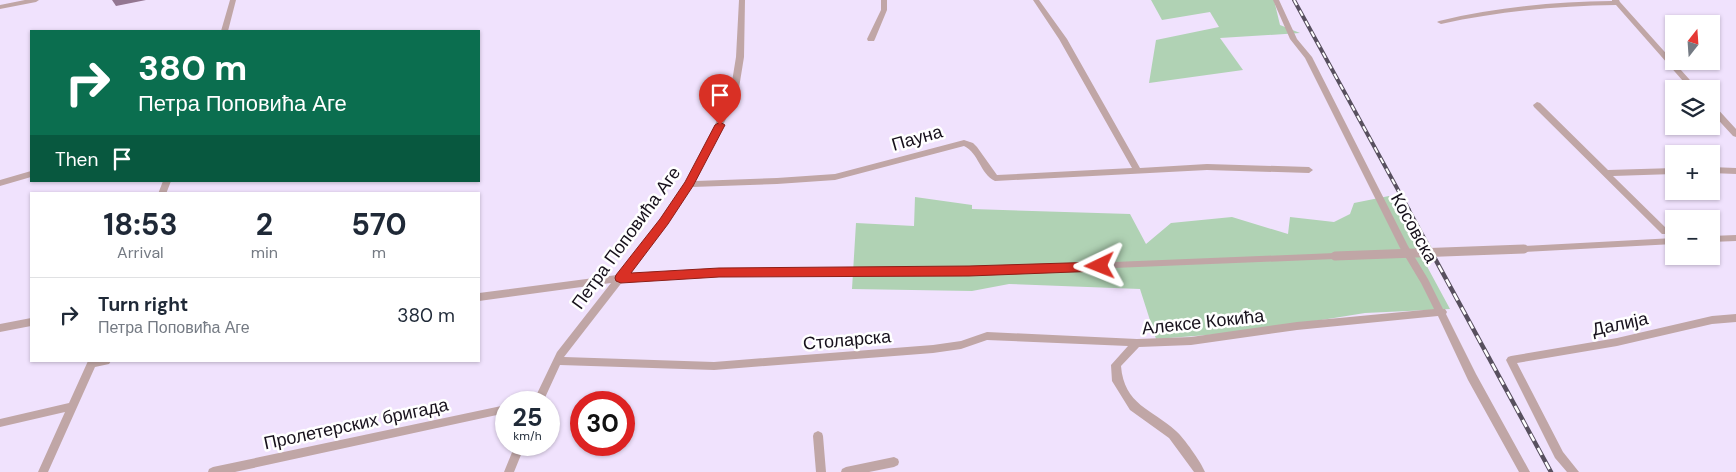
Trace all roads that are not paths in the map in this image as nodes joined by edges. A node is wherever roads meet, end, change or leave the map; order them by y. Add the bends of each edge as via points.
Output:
1 (36, 0) edge
2 (233, 0) edge
3 (742, 0) edge
4 (884, 0) edge
5 (1036, 0) edge
6 (1276, 0) edge
7 (1616, 2) edge
8 (0, 7) edge
9 (1441, 22) dead end
10 (224, 30) edge
11 (871, 39) dead end
12 (1686, 80) edge
13 (1537, 106) dead end
14 (1720, 117) edge
15 (1736, 134) edge
16 (1309, 170) dead end
17 (1665, 171) edge
18 (1720, 171) edge
19 (1138, 172) junction
20 (1736, 172) edge
21 (1608, 173) junction
22 (30, 174) edge
23 (0, 182) edge
24 (690, 184) junction
25 (1665, 232) dead end
26 (1736, 238) edge
27 (1720, 239) edge
28 (1665, 241) edge
29 (621, 278) junction
30 (480, 296) edge
31 (1442, 312) junction
32 (1736, 318) edge
33 (30, 322) edge
34 (0, 328) edge
35 (1137, 343) junction
36 (557, 361) junction
37 (92, 363) edge
38 (543, 391) edge
39 (73, 406) junction
40 (495, 411) edge
41 (0, 423) edge
42 (818, 436) dead end
43 (516, 456) edge
44 (894, 462) dead end
45 (43, 472) edge
46 (213, 472) edge
47 (509, 472) edge
48 (821, 472) edge
49 (846, 472) edge
50 (1200, 472) edge
51 (1525, 472) edge
52 (1574, 472) edge

1 - 8 street
2 - 10 street
3 - 24 street, Петра Поповића Аге via 740,57 734,94
4 - 11 street via 884,10
5 - 19 street via 1064,39
6 - 31 street, Косовска via 1404,248
7 - 9 street via 1518,7
7 - 12 street
13 - 21 street
14 - 15 street
16 - 19 street, Пауна via 1207,167
17 - 21 street
18 - 20 street
19 - 24 street, Пауна via 995,178 971,144 964,142 836,177
21 - 25 street via 1610,179
22 - 23 street
24 - 29 street, Петра Поповића Аге
26 - 27 street
28 - 29 street, bridge via 969,271 719,272
29 - 30 street
29 - 36 street, Петра Поповића Аге
31 - 35 street, Алексе Кокића via 1297,326 1191,341
31 - 51 street, Косовска via 1472,377
32 - 52 street, Далија via 1511,360 1559,455
33 - 34 street
35 - 36 street, Столарска via 987,336 961,345 933,349 714,366
35 - 50 street, Алексе Кокића via 1116,364 1117,381 1134,407 1173,435
36 - 38 street, Петра Поповића Аге
37 - 39 street
39 - 41 street
39 - 45 street
40 - 46 street, Пролетерских бригада
42 - 48 street
43 - 47 street
44 - 49 street

